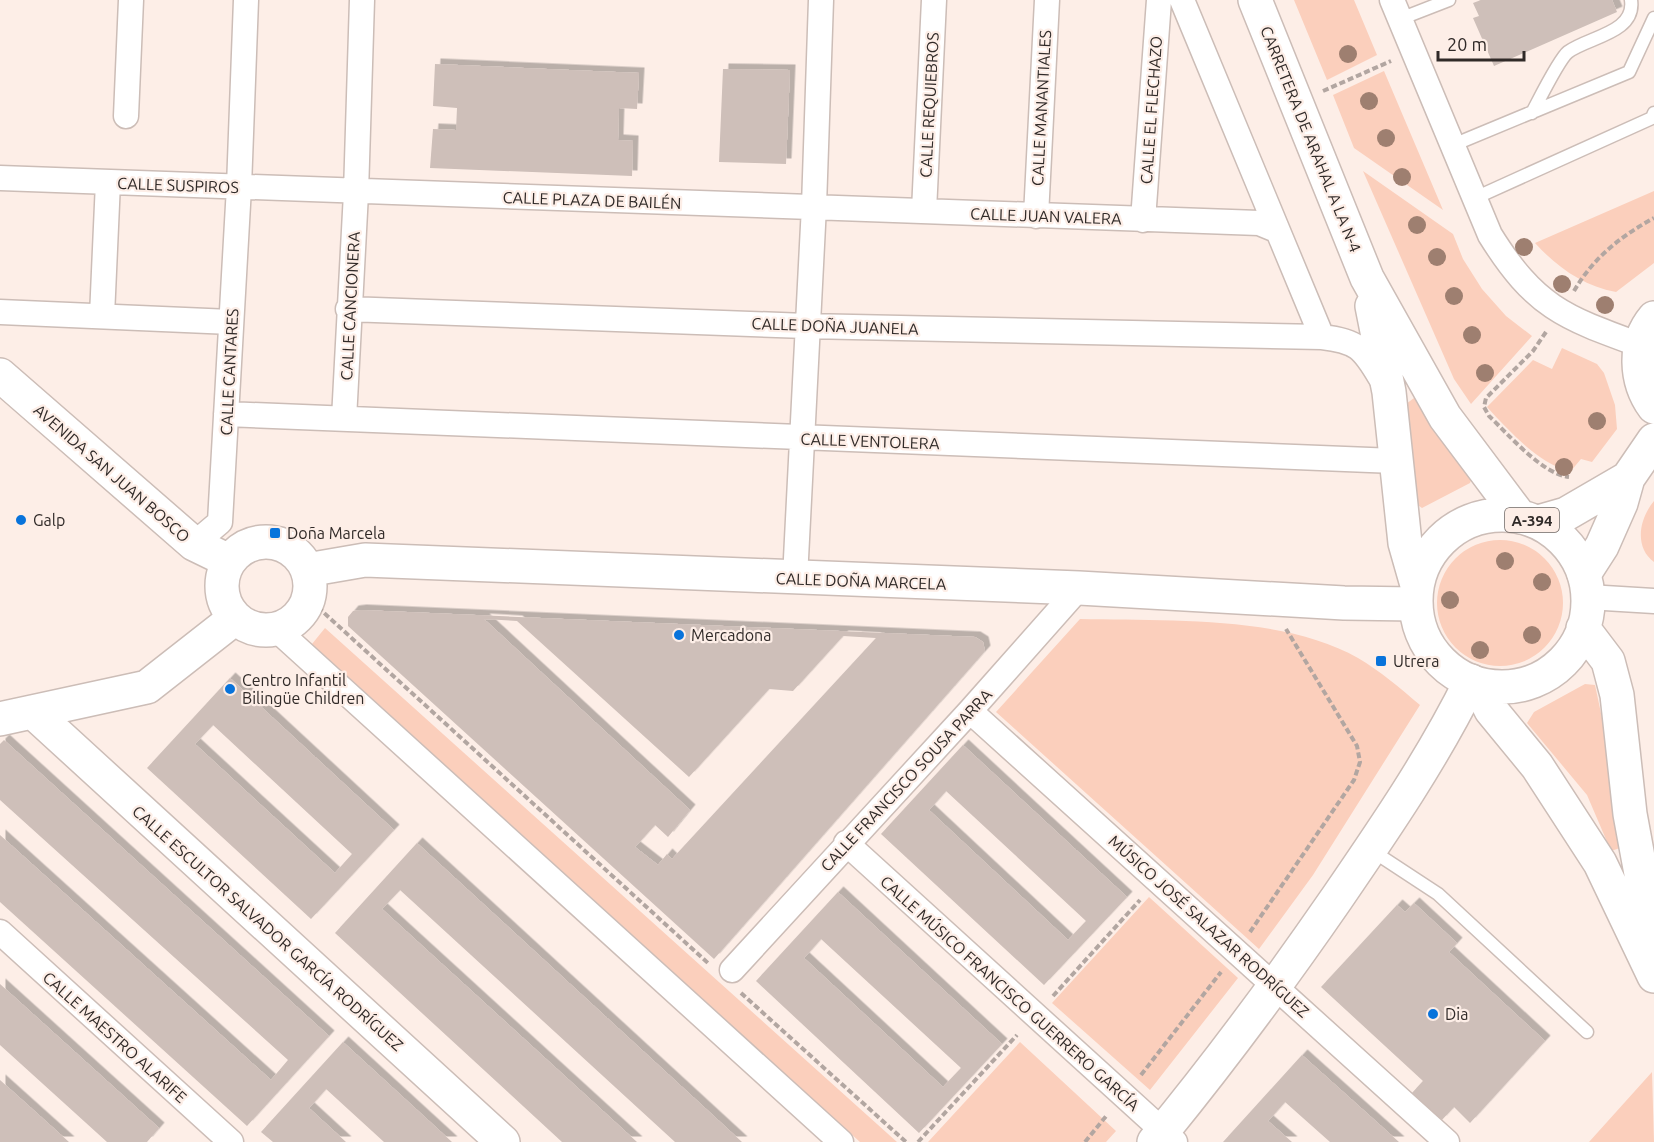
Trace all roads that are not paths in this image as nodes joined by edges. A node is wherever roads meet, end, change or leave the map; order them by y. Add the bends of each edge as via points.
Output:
1 (131, 0) edge
2 (246, 0) edge
3 (362, 0) edge
4 (821, 0) edge
5 (934, 0) edge
6 (1047, 0) edge
7 (1159, 0) edge
8 (1182, 0) edge
9 (1255, 0) edge
10 (1449, 0) edge
11 (1631, 0) edge
12 (1396, 9) edge
13 (1654, 18) edge
14 (1532, 112) junction
15 (1654, 113) edge
16 (126, 116) dead end
17 (1453, 145) junction
18 (0, 178) edge
19 (108, 183) junction
20 (239, 187) junction
21 (356, 193) junction
22 (1475, 198) junction
23 (814, 206) junction
24 (924, 211) junction
25 (1036, 216) junction
26 (1143, 220) junction
27 (1276, 230) junction
28 (1367, 278) junction
29 (348, 309) junction
30 (0, 312) edge
31 (102, 316) junction
32 (231, 322) junction
33 (806, 326) junction
34 (1647, 331) edge
35 (1322, 337) junction
36 (0, 375) edge
37 (1389, 392) junction
38 (1654, 407) edge
39 (226, 414) junction
40 (344, 418) junction
41 (800, 438) junction
42 (1654, 440) edge
43 (1395, 461) junction
44 (1628, 478) junction
45 (1529, 519) junction
46 (194, 544) junction
47 (229, 561) junction
48 (795, 578) junction
49 (307, 584) junction
50 (1079, 588) junction
51 (1416, 595) junction
52 (1585, 599) junction
53 (1654, 601) edge
54 (235, 618) junction
55 (276, 629) junction
56 (1475, 683) junction
57 (970, 711) junction
58 (33, 712) junction
59 (0, 719) edge
60 (846, 843) junction
61 (1370, 850) junction
62 (0, 932) edge
63 (1654, 944) edge
64 (727, 975) road end
65 (1654, 976) edge
66 (1276, 986) junction
67 (1587, 1032) dead end
68 (1164, 1138) edge
69 (231, 1142) edge
70 (503, 1142) edge
71 (841, 1142) edge
72 (1447, 1142) edge

1 - 16 street
2 - 20 street, CALLE CANTARES
3 - 21 street
4 - 23 street
5 - 24 street, CALLE REQUIEBROS
6 - 25 street, CALLE MANANTIALES
7 - 26 street, CALLE EL FLECHAZO
8 - 27 street
9 - 28 street, CARRETERA DE ARAHAL A LA N-4 / A-394
10 - 12 lane
11 - 14 lane via 1632,7 1623,25 1566,53
12 - 17 street
13 - 14 lane via 1629,72
14 - 17 lane
15 - 22 lane via 1652,118
17 - 22 street
18 - 19 street, CALLE SUSPIROS
19 - 20 street, CALLE SUSPIROS
19 - 31 street
20 - 21 street, CALLE SUSPIROS
20 - 32 street, CALLE CANTARES
21 - 23 street, CALLE PLAZA DE BAILÉN
21 - 29 street, CALLE CANCIONERA
22 - 34 street via 1490,236 1534,294 1560,313
23 - 24 street, CALLE JUAN VALERA
23 - 33 street
24 - 25 street, CALLE JUAN VALERA
25 - 26 street, CALLE JUAN VALERA
26 - 27 street, CALLE JUAN VALERA via 1259,224
27 - 35 street
28 - 37 street, CARRETERA DE ARAHAL A LA N-4 / A-394
28 - 45 street, CARRETERA DE ARAHAL A LA N-4 / A-394 via 1445,417
29 - 33 street, CALLE DOÑA JUANELA
29 - 40 street, CALLE CANCIONERA
30 - 31 street
31 - 32 street
32 - 39 street, CALLE CANTARES
33 - 35 street, CALLE DOÑA JUANELA
33 - 41 street
34 - 38 street via 1638,366
35 - 37 street, CALLE DOÑA JUANELA via 1343,339 1363,349
36 - 46 street, AVENIDA SAN JUAN BOSCO
37 - 43 street, CARRETERA DE ARAHAL A LA N-4 / A-394
39 - 40 street, CALLE VENTOLERA
39 - 46 street, CALLE CANTARES via 220,522
40 - 41 street, CALLE VENTOLERA
41 - 43 street, CALLE VENTOLERA
41 - 48 street
42 - 44 street
43 - 51 street, CARRETERA DE ARAHAL A LA N-4 / A-394
44 - 45 street via 1566,514
44 - 52 street
45 - 51 street, A-394 via 1498,514 1454,529 1437,544 1424,564
45 - 52 street, A-394 via 1557,535 1573,552
46 - 47 street, AVENIDA SAN JUAN BOSCO
47 - 49 street via 250,544 277,543 300,558
47 - 54 street via 222,575 222,591
48 - 49 street, CALLE DOÑA MARCELA via 365,560
48 - 50 street, CALLE DOÑA MARCELA
49 - 55 street via 301,612
50 - 51 street, CALLE DOÑA MARCELA via 1267,598
50 - 57 street, CALLE FRANCISCO SOUSA PARRA
51 - 56 street, A-394 via 1420,628 1432,651 1449,669
52 - 53 street
52 - 56 street, A-394 via 1571,651 1553,670 1504,687
52 - 63 street, A-394 via 1617,695 1630,814
54 - 55 street via 247,626
54 - 58 street via 147,687
55 - 71 street
56 - 61 street
56 - 65 street via 1491,710 1537,766 1600,863
57 - 60 street, CALLE FRANCISCO SOUSA PARRA
57 - 66 street, MÚSICO JOSÉ SALAZAR RODRÍGUEZ
58 - 59 street
58 - 70 street, CALLE ESCULTOR SALVADOR GARCÍA RODRÍGUEZ
60 - 64 street, CALLE FRANCISCO SOUSA PARRA
60 - 68 street, CALLE MÚSICO FRANCISCO GUERRERO GARCÍA via 1124,1096
61 - 66 street
61 - 67 lane via 1438,894
62 - 69 street, CALLE MAESTRO ALARIFE
66 - 68 street
66 - 72 street, MÚSICO JOSÉ SALAZAR RODRÍGUEZ

